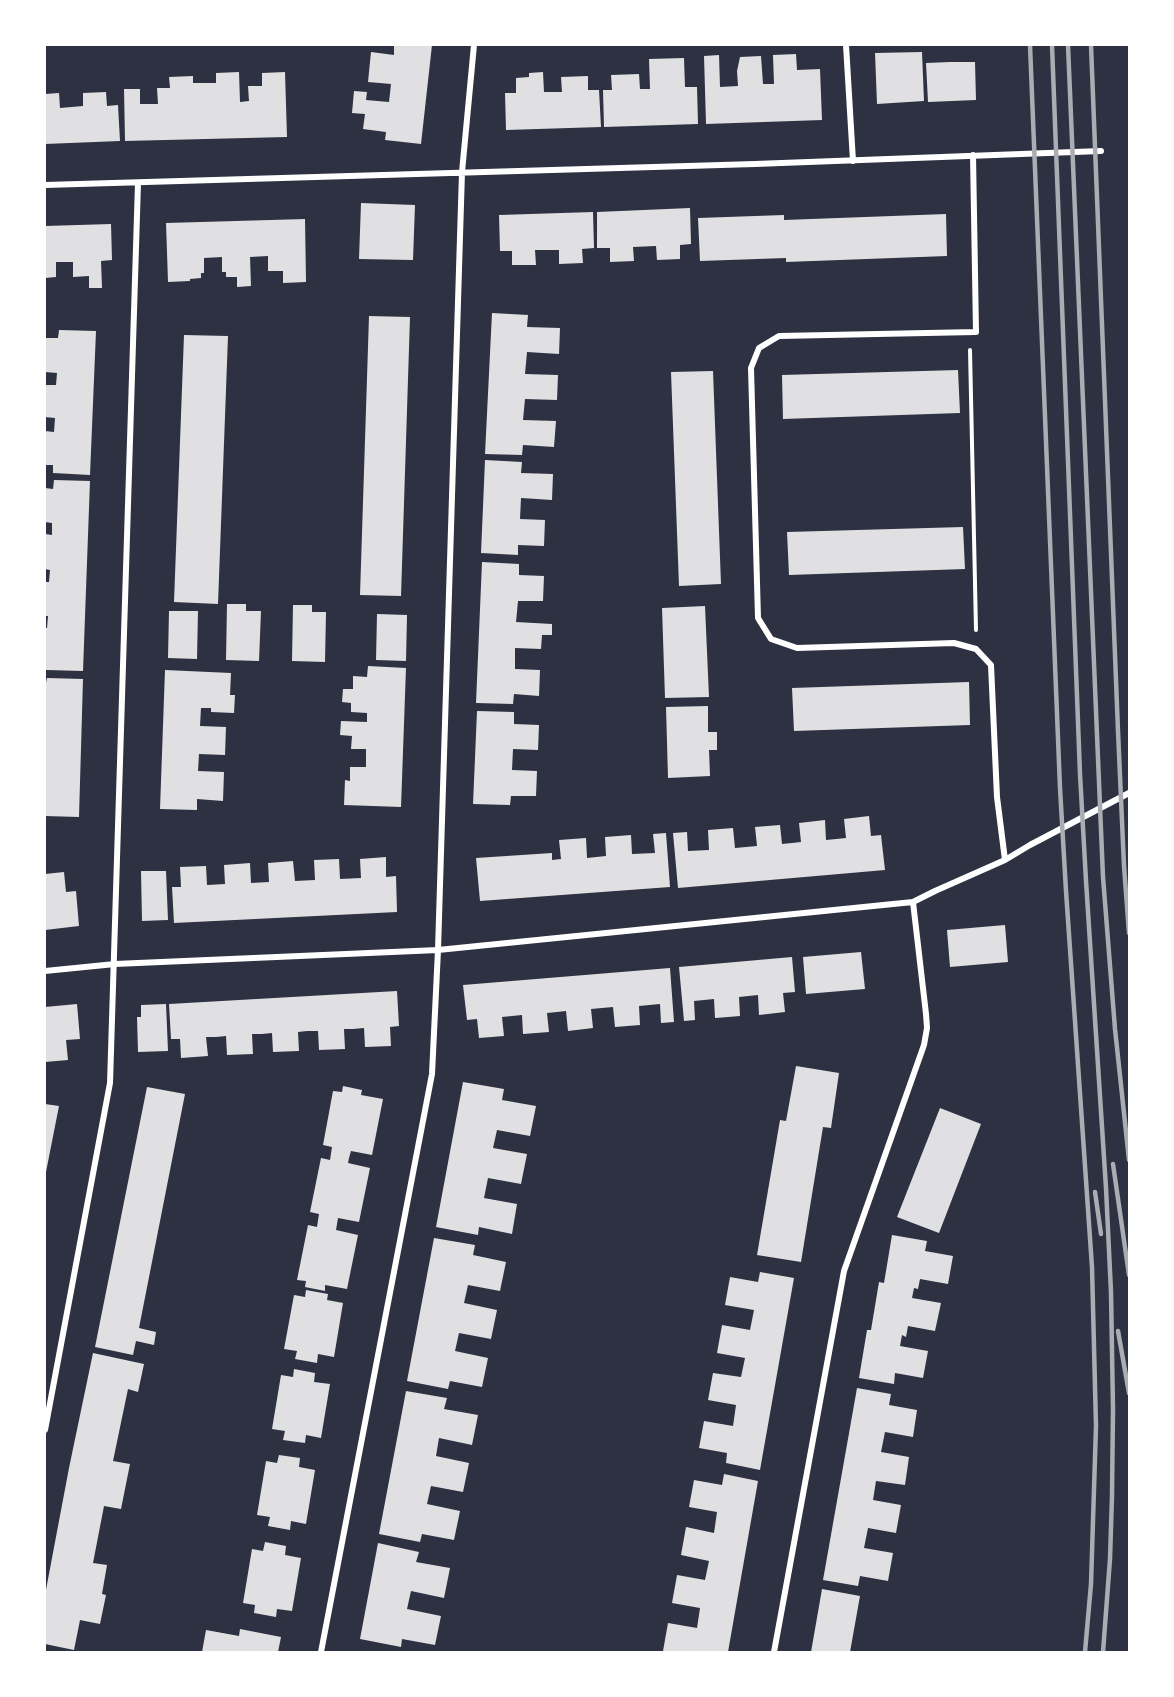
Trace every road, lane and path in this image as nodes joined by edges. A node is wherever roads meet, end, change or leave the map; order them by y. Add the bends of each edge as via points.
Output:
1 (474, 45) edge
2 (846, 45) edge
3 (1101, 151) dead end
4 (973, 155) junction
5 (853, 161) junction
6 (462, 172) junction
7 (138, 183) junction
8 (45, 185) edge
9 (969, 332) junction
10 (976, 649) junction
11 (1129, 794) edge
12 (1005, 860) junction
13 (913, 902) junction
14 (438, 950) junction
15 (115, 964) junction
16 (45, 971) edge
17 (45, 1430) edge
18 (321, 1652) edge
19 (774, 1652) edge

1 - 6 street
2 - 5 street
3 - 4 street
4 - 5 street
4 - 9 street via 976,332
5 - 6 street
6 - 7 street
6 - 14 street
7 - 8 street
7 - 15 street
9 - 10 path
9 - 10 street via 779,336 759,348 751,368 758,618 771,639 797,648 954,643
10 - 12 street via 991,665
11 - 12 street
12 - 13 street
13 - 14 street
13 - 19 street via 926,1014 924,1046 844,1271
14 - 15 street
14 - 18 street via 432,1074
15 - 16 street
15 - 17 street via 110,1083

